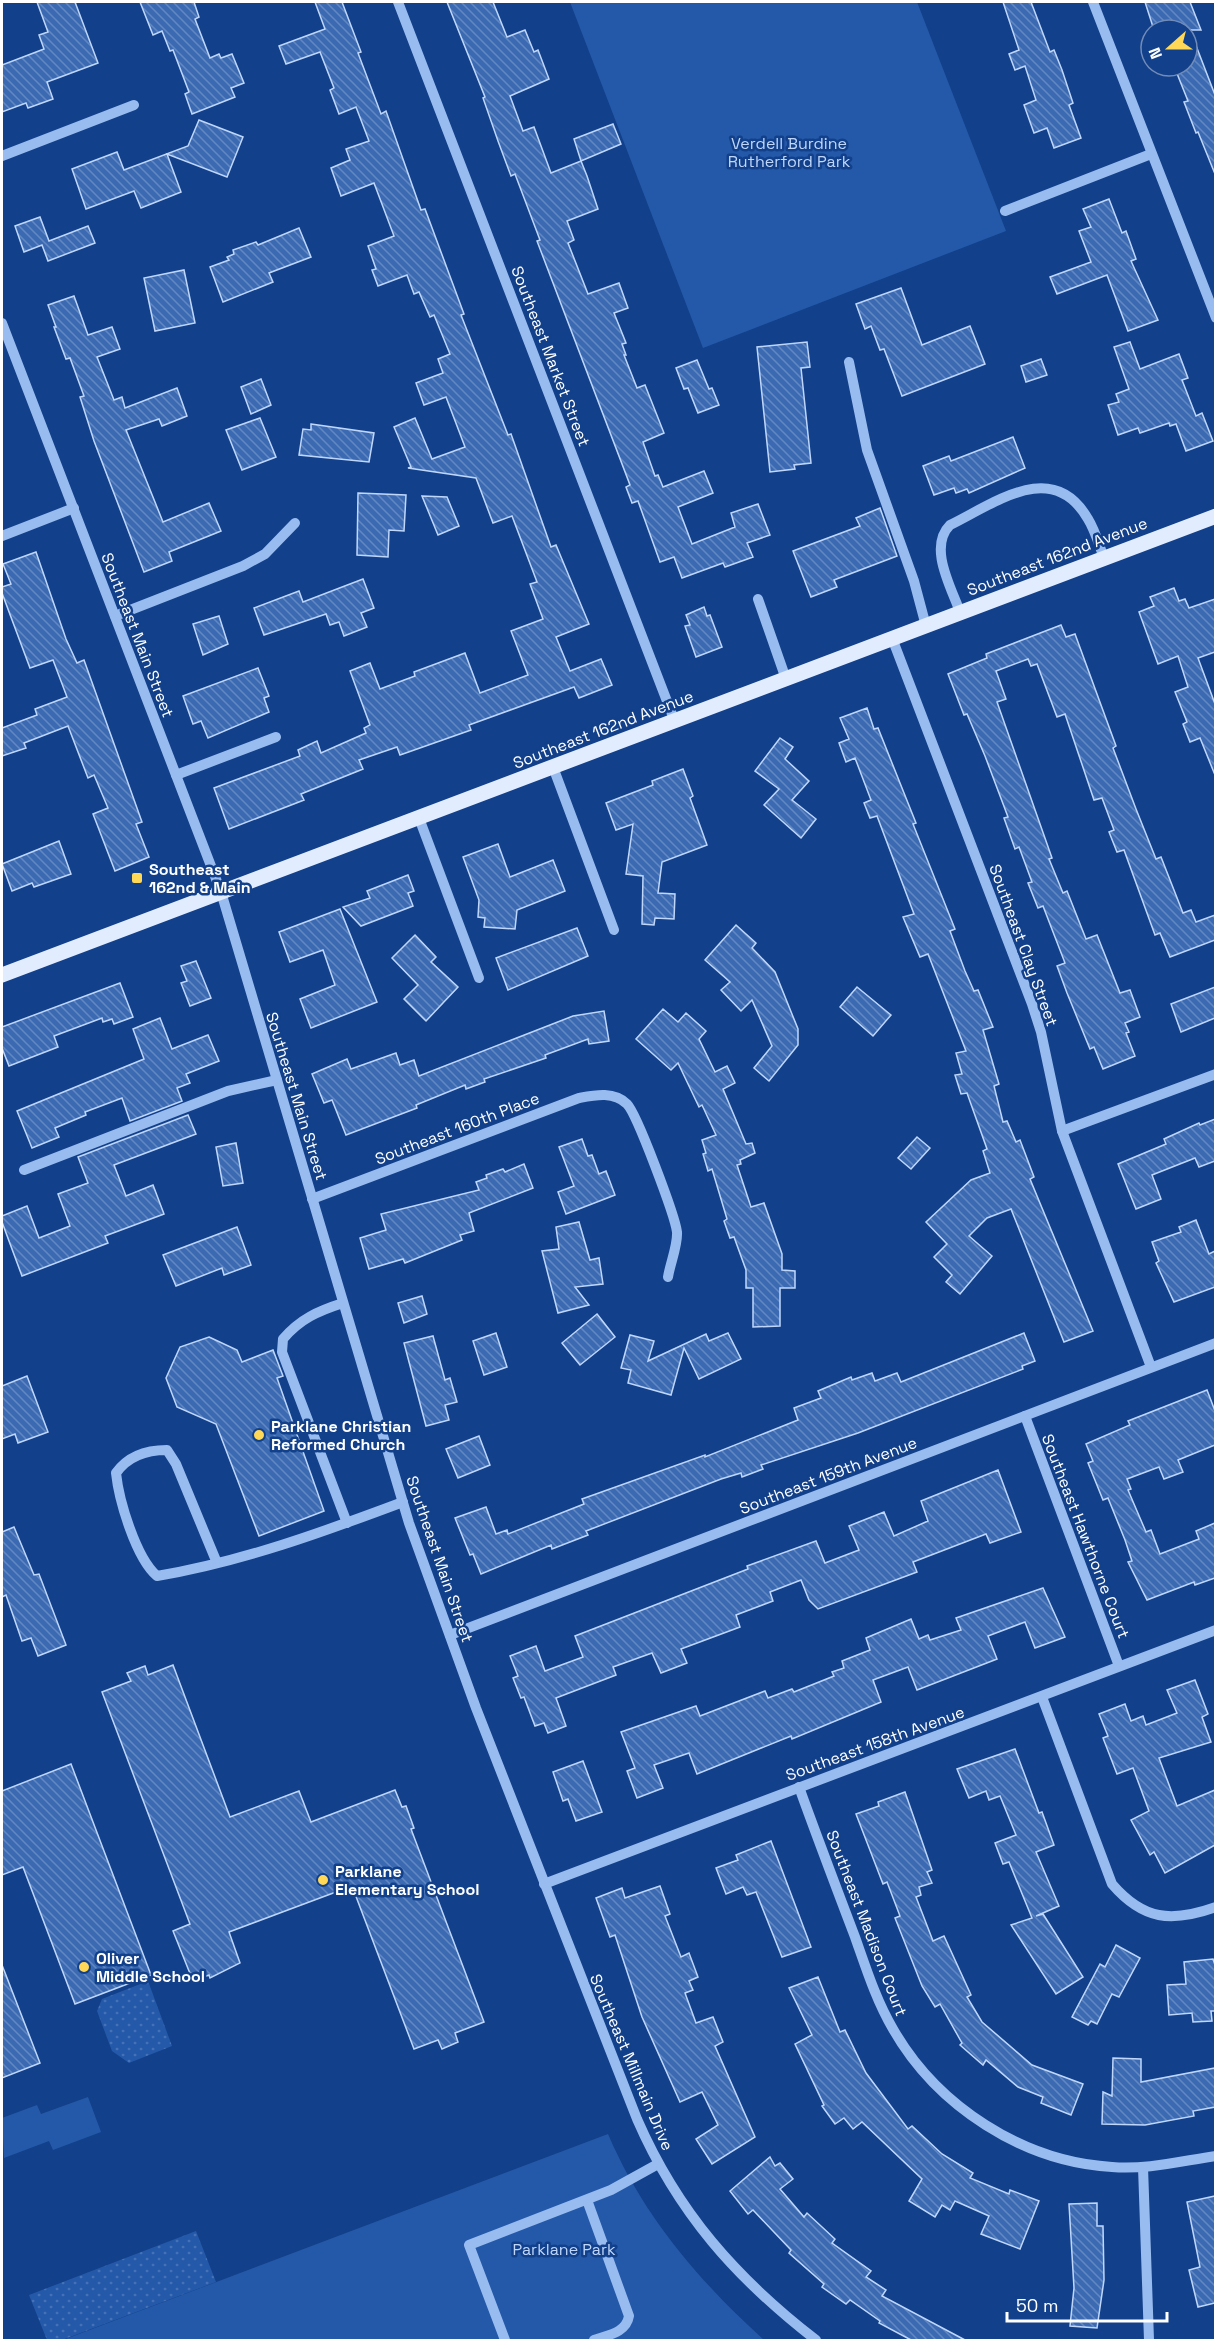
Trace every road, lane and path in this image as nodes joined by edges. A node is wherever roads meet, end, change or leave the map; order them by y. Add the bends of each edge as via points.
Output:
1 (398, 2) edge
2 (1093, 2) edge
3 (134, 105) dead end
4 (1151, 154) junction
5 (2, 156) edge
6 (1005, 211) dead end
7 (1215, 318) edge
8 (2, 322) edge
9 (849, 362) dead end
10 (74, 508) junction
11 (1215, 516) edge
12 (295, 523) dead end
13 (2, 536) edge
14 (1104, 558) junction
15 (758, 598) dead end
16 (960, 612) junction
17 (115, 616) junction
18 (926, 626) junction
19 (892, 638) junction
20 (786, 679) junction
21 (675, 722) junction
22 (276, 737) dead end
23 (553, 767) junction
24 (176, 775) junction
25 (419, 818) junction
26 (220, 892) junction
27 (614, 930) dead end
28 (2, 975) edge
29 (478, 978) dead end
30 (1215, 1074) edge
31 (277, 1080) junction
32 (1062, 1131) junction
33 (24, 1170) dead end
34 (312, 1199) junction
35 (668, 1277) dead end
36 (343, 1303) junction
37 (1215, 1342) edge
38 (1151, 1367) junction
39 (1025, 1416) junction
40 (403, 1502) junction
41 (348, 1522) junction
42 (217, 1563) junction
43 (1215, 1630) edge
44 (450, 1635) junction
45 (1119, 1666) junction
46 (1042, 1696) junction
47 (799, 1787) junction
48 (544, 1884) junction
49 (1215, 1907) edge
50 (1215, 2156) edge
51 (658, 2164) junction
52 (1143, 2167) junction
53 (587, 2200) junction
54 (505, 2340) edge
55 (594, 2340) edge
56 (816, 2340) edge
57 (1149, 2340) edge

1 - 21 street, Southeast Market Street
2 - 4 street
3 - 5 street
4 - 6 street
4 - 7 street
8 - 10 street, Southeast Main Street
9 - 18 street via 867,450
10 - 13 street
10 - 17 street, Southeast Main Street
11 - 14 main road, Southeast 162nd Avenue
12 - 17 street via 265,554 243,566
14 - 16 main road, Southeast 162nd Avenue
14 - 16 street via 1088,519 1059,489 1043,486 1019,492 950,525 941,534 939,546
15 - 20 street
16 - 18 main road, Southeast 162nd Avenue
17 - 24 street, Southeast Main Street
18 - 19 main road, Southeast 162nd Avenue
19 - 20 main road, Southeast 162nd Avenue
19 - 32 street, Southeast Clay Street via 1032,1004
20 - 21 main road, Southeast 162nd Avenue
21 - 23 main road, Southeast 162nd Avenue
22 - 24 street
23 - 25 main road, Southeast 162nd Avenue
23 - 27 street
24 - 26 street, Southeast Main Street
25 - 26 main road, Southeast 162nd Avenue
25 - 29 street
26 - 28 main road, Southeast 162nd Avenue
26 - 31 street, Southeast Main Street
30 - 32 street
31 - 33 street via 228,1091
31 - 34 street, Southeast Main Street
32 - 38 street, Southeast Clay Street
34 - 35 street, Southeast 160th Place via 579,1098 615,1096 627,1104 640,1126 677,1232
34 - 36 street, Southeast Main Street
36 - 40 street, Southeast Main Street
36 - 41 street via 302,1320 283,1339 282,1352
37 - 38 street, Southeast 159th Avenue
38 - 39 street, Southeast 159th Avenue
39 - 44 street, Southeast 159th Avenue
39 - 45 street, Southeast Hawthorne Court
40 - 41 street
40 - 44 street, Southeast Main Street
41 - 42 street
42 - 42 street via 157,1576 146,1567 118,1493 116,1473 125,1461 152,1450 166,1450 176,1464
43 - 45 street, Southeast 158th Avenue
44 - 48 street, Southeast Main Street
45 - 46 street, Southeast 158th Avenue
46 - 47 street, Southeast 158th Avenue
46 - 49 street via 1112,1884 1128,1902 1150,1913 1176,1917
47 - 48 street, Southeast 158th Avenue
47 - 52 street, Southeast Madison Court via 882,2009 922,2070 956,2104 1017,2142 1088,2165
48 - 51 street, Southeast Millmain Drive
50 - 52 street, Southeast Madison Court
51 - 53 street
51 - 56 street, Southeast Millmain Drive via 681,2204 731,2265 775,2308
52 - 57 street
53 - 54 street via 469,2245
53 - 55 street via 629,2316 621,2330

